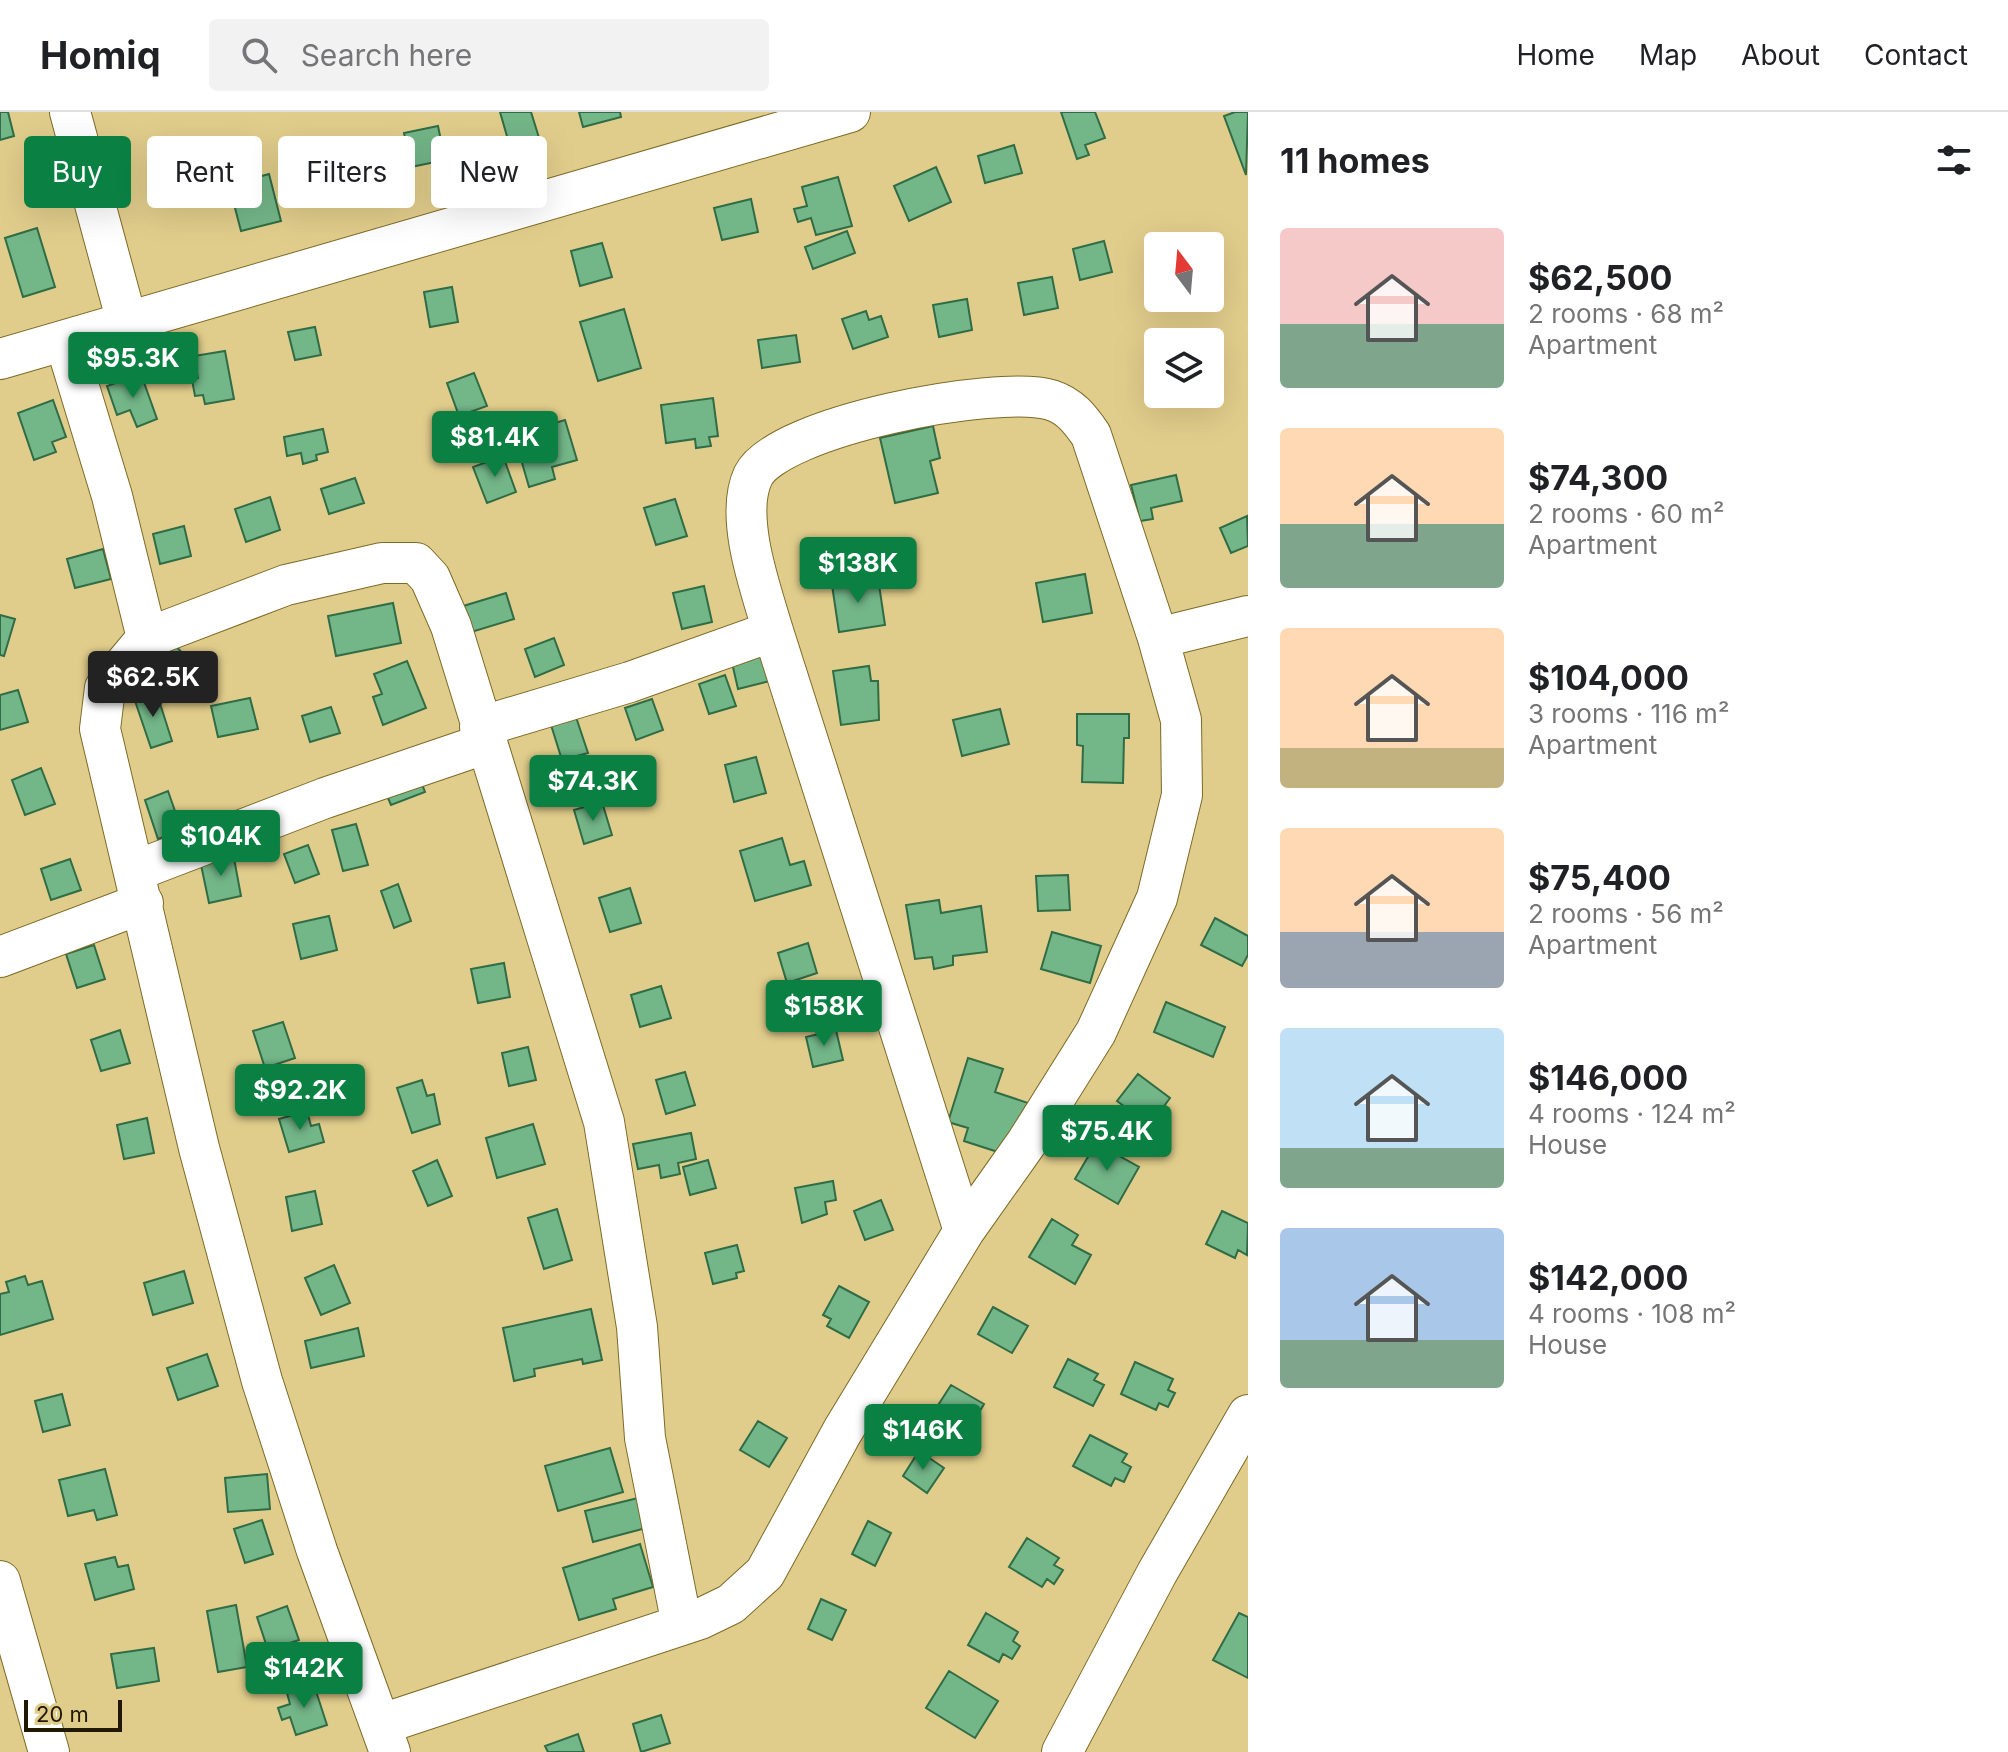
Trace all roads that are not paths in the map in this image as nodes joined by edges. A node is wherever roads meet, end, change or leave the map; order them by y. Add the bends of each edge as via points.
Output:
1 (70, 112) edge
2 (850, 112) edge
3 (127, 322) junction
4 (65, 341) junction
5 (0, 359) edge
6 (1248, 616) edge
7 (773, 631) junction
8 (147, 638) junction
9 (1158, 638) junction
10 (482, 735) junction
11 (139, 887) junction
12 (0, 957) edge
13 (964, 1231) junction
14 (1248, 1415) edge
15 (0, 1581) edge
16 (682, 1625) junction
17 (386, 1738) edge
18 (49, 1752) edge
19 (1062, 1752) edge

1 - 3 street
2 - 3 street
3 - 4 street
4 - 5 street
4 - 8 street via 112,496
6 - 9 street
7 - 9 street via 753,559 748,511 751,480 761,462 780,449 852,424 1007,394 1052,401 1077,414 1091,435
7 - 10 street
7 - 13 street
8 - 10 street via 286,585 382,563 416,563 430,578 451,626
8 - 11 street via 105,688 100,729
9 - 13 street via 1181,720 1183,753 1182,795 1157,898 1096,1032
10 - 11 street via 325,798
10 - 16 street via 604,1122 637,1327 645,1438
11 - 12 street
11 - 17 street via 199,1148 262,1381
13 - 16 street via 842,1432 765,1573 731,1604
14 - 19 street
15 - 18 street
16 - 17 street

